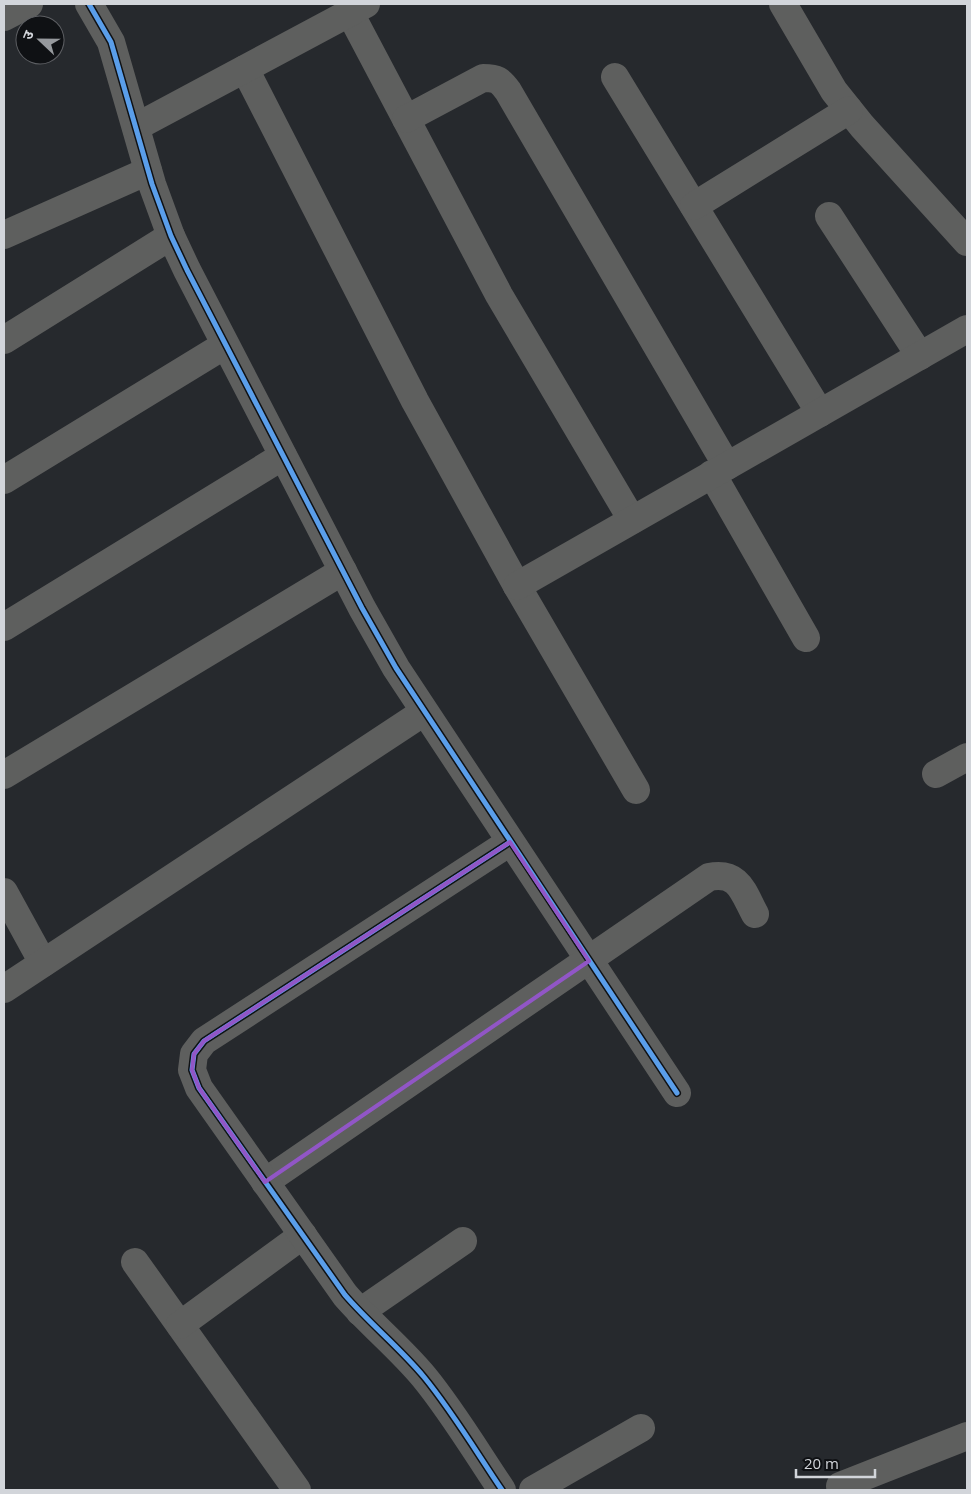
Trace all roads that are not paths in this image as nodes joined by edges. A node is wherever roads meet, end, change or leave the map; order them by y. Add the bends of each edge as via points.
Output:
1 (29, 4) edge
2 (90, 4) edge
3 (783, 4) edge
4 (358, 8) edge
5 (4, 17) edge
6 (245, 69) junction
7 (615, 76) dead end
8 (849, 110) junction
9 (406, 118) junction
10 (136, 127) junction
11 (148, 171) junction
12 (694, 206) junction
13 (828, 216) dead end
14 (4, 235) edge
15 (171, 236) junction
16 (967, 242) edge
17 (967, 329) edge
18 (4, 340) edge
19 (225, 344) junction
20 (920, 356) junction
21 (820, 413) junction
22 (283, 456) junction
23 (719, 470) junction
24 (4, 480) edge
25 (632, 520) junction
26 (343, 571) junction
27 (517, 586) junction
28 (4, 627) edge
29 (806, 638) dead end
30 (424, 712) junction
31 (967, 757) edge
32 (6, 769) edge
33 (936, 774) dead end
34 (636, 790) dead end
35 (510, 842) junction
36 (4, 892) edge
37 (755, 914) dead end
38 (589, 961) junction
39 (43, 963) junction
40 (4, 989) edge
41 (677, 1093) dead end
42 (265, 1182) junction
43 (303, 1236) junction
44 (463, 1241) dead end
45 (135, 1262) dead end
46 (360, 1312) junction
47 (180, 1325) junction
48 (641, 1428) dead end
49 (967, 1436) edge
50 (840, 1486) dead end
51 (297, 1490) edge
52 (502, 1490) edge
53 (533, 1490) edge

1 - 5 street
2 - 10 street via 111,42
3 - 8 street via 834,91
4 - 6 street
4 - 9 street
6 - 10 street
6 - 27 street via 383,340
7 - 12 street
8 - 12 street
8 - 16 street
9 - 23 street via 483,78 495,78 502,83
9 - 25 street via 498,295
10 - 11 street
11 - 14 street
11 - 15 street
12 - 21 street
13 - 20 street
15 - 18 street
15 - 19 street
17 - 20 street
19 - 22 street
19 - 24 street
20 - 21 street
21 - 23 street
22 - 26 street
22 - 28 street
23 - 25 street
23 - 29 street
25 - 27 street
26 - 30 street
26 - 32 street
27 - 34 street
30 - 35 street
30 - 39 street
31 - 33 street
35 - 38 street
35 - 42 street via 204,1041 194,1054 192,1070 199,1088
36 - 39 street
37 - 38 street via 739,884 731,877 709,877
38 - 41 street
38 - 42 street
39 - 40 street
42 - 43 street
43 - 46 street
43 - 47 street
44 - 46 street
45 - 47 street
46 - 52 street via 424,1376
47 - 51 street
48 - 53 street
49 - 50 street

